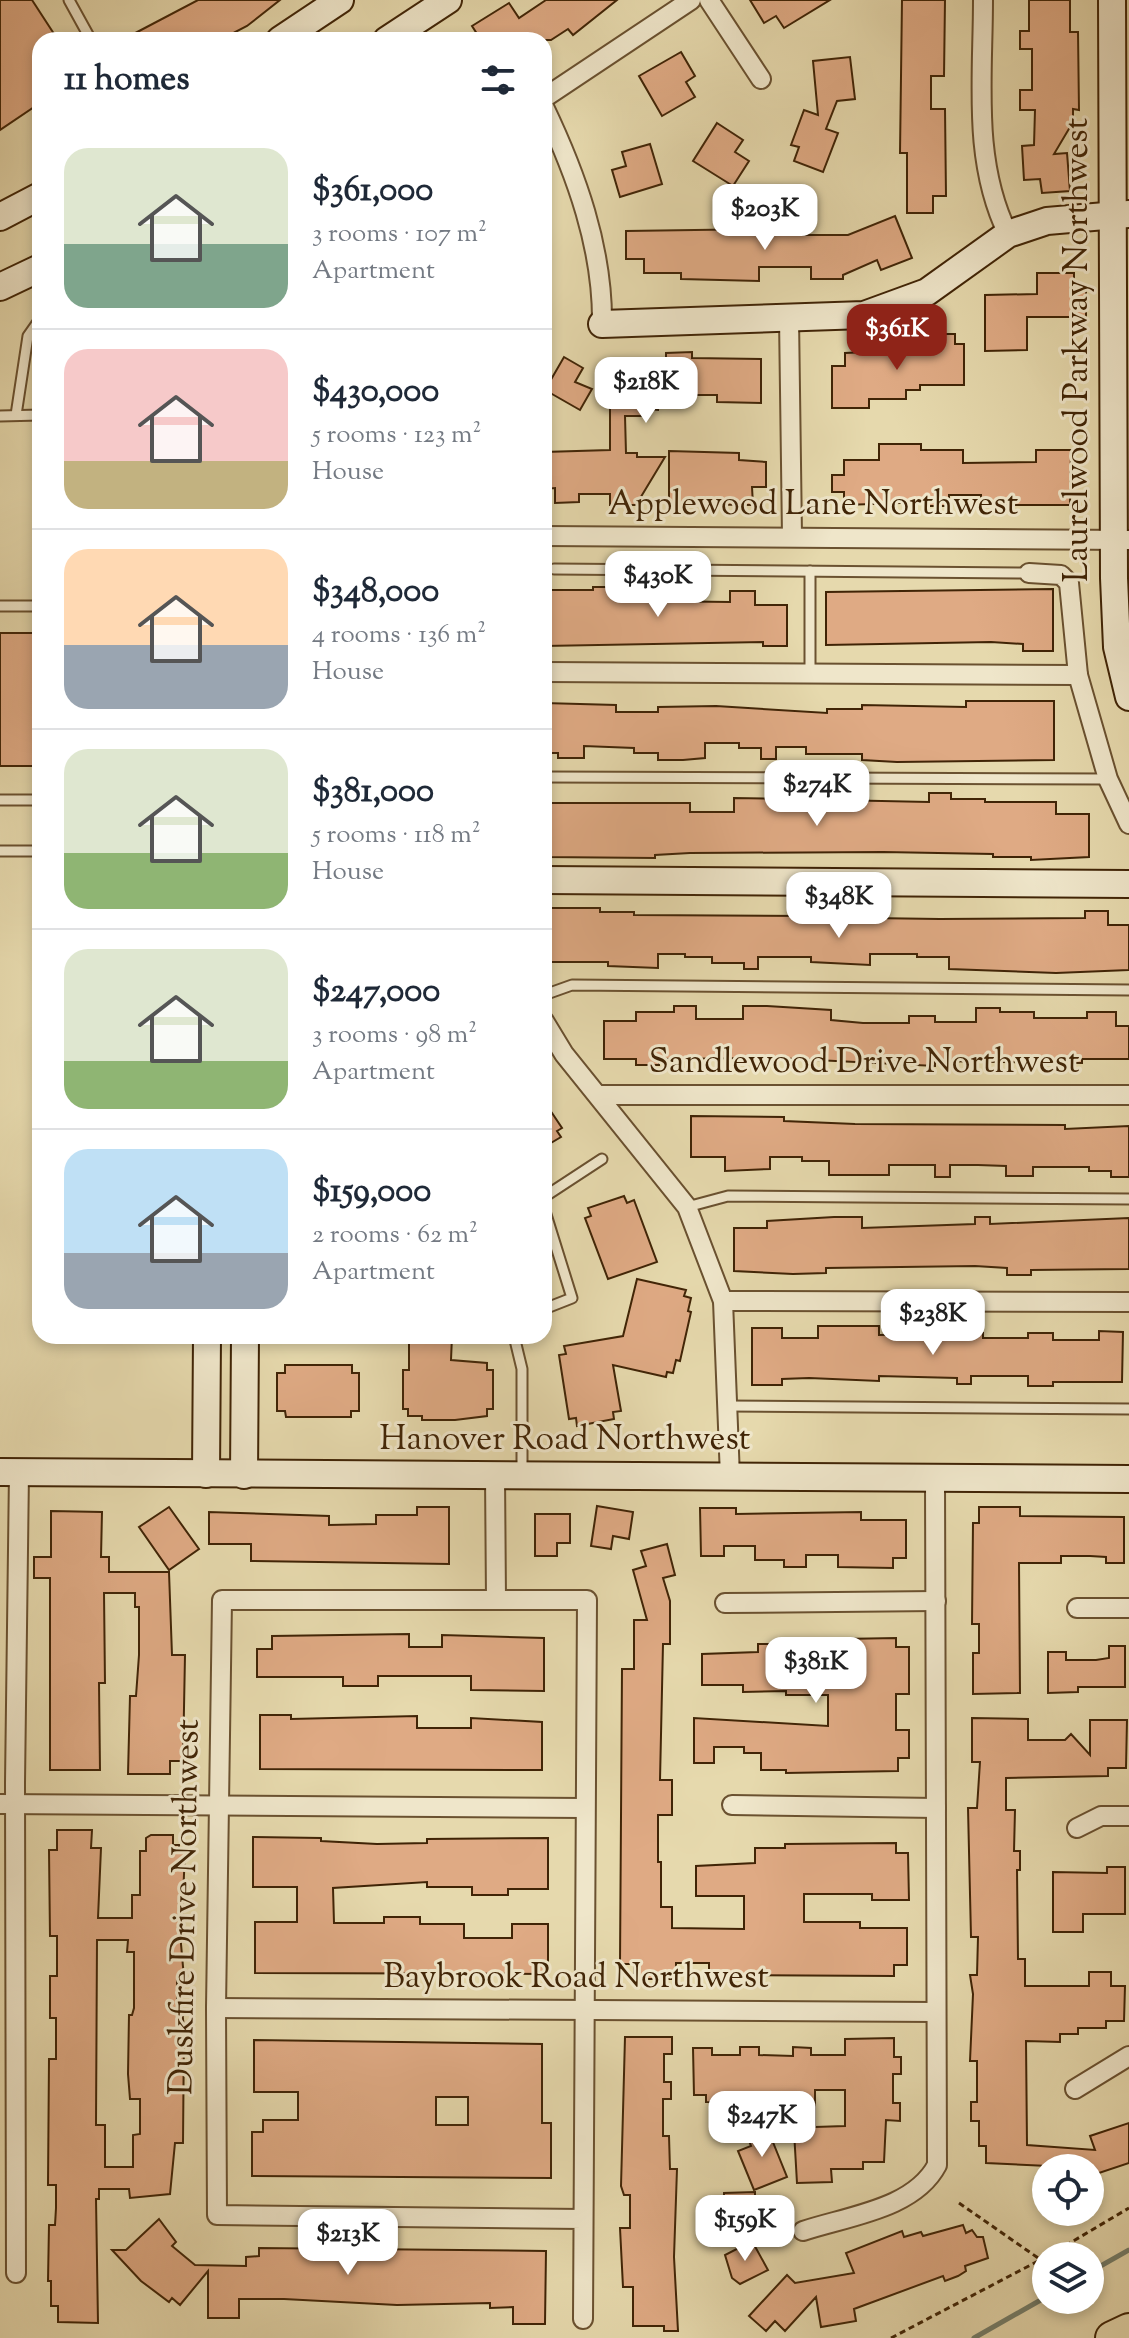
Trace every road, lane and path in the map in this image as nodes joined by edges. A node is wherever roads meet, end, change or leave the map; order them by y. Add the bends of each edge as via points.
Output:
1 (69, 0) edge
2 (340, 0) edge
3 (448, 0) edge
4 (691, 0) edge
5 (709, 0) edge
6 (983, 0) edge
7 (1112, 0) edge
8 (87, 32) edge
9 (292, 32) edge
10 (399, 32) edge
11 (761, 79) dead end
12 (552, 93) edge
13 (552, 124) edge
14 (32, 200) edge
15 (1121, 214) edge
16 (0, 217) edge
17 (1008, 234) junction
18 (32, 272) edge
19 (0, 287) edge
20 (789, 318) junction
21 (602, 324) joint
22 (32, 330) edge
23 (16, 415) junction
24 (32, 415) edge
25 (0, 416) edge
26 (552, 536) edge
27 (792, 536) junction
28 (1122, 540) edge
29 (554, 569) dead end
30 (810, 571) junction
31 (1029, 573) joint
32 (0, 606) edge
33 (32, 606) edge
34 (552, 672) edge
35 (810, 674) junction
36 (1078, 675) junction
37 (1129, 697) edge
38 (552, 777) edge
39 (1108, 779) junction
40 (0, 800) edge
41 (32, 800) edge
42 (1129, 824) edge
43 (0, 851) edge
44 (32, 851) edge
45 (552, 880) edge
46 (1129, 884) edge
47 (1129, 990) edge
48 (552, 992) edge
49 (552, 1034) edge
50 (599, 1095) junction
51 (1129, 1095) edge
52 (602, 1159) dead end
53 (552, 1192) edge
54 (1129, 1199) edge
55 (687, 1207) junction
56 (552, 1234) edge
57 (723, 1301) junction
58 (1129, 1302) edge
59 (552, 1306) edge
60 (207, 1344) edge
61 (245, 1344) edge
62 (516, 1344) edge
63 (727, 1406) junction
64 (1129, 1409) edge
65 (9, 1472) edge
66 (206, 1474) junction
67 (244, 1475) junction
68 (495, 1475) junction
69 (522, 1476) junction
70 (730, 1477) junction
71 (935, 1479) junction
72 (1129, 1479) edge
73 (8, 1596) edge
74 (496, 1599) junction
75 (936, 1601) junction
76 (725, 1603) dead end
77 (1077, 1608) dead end
78 (1129, 1608) edge
79 (7, 1804) edge
80 (219, 1805) junction
81 (732, 1805) dead end
82 (584, 1808) junction
83 (936, 1808) junction
84 (1129, 1816) edge
85 (1077, 1828) dead end
86 (8, 2008) edge
87 (216, 2008) junction
88 (584, 2011) junction
89 (936, 2012) junction
90 (1129, 2056) edge
91 (1075, 2089) dead end
92 (8, 2166) edge
93 (959, 2203) dead end
94 (1129, 2208) edge
95 (583, 2219) junction
96 (803, 2231) dead end
97 (1072, 2242) edge
98 (1032, 2254) edge
99 (1032, 2265) edge
100 (16, 2273) dead end
101 (583, 2319) dead end
102 (1129, 2330) edge
103 (891, 2338) edge
104 (1112, 2338) edge

1 - 8 lane
2 - 9 street
3 - 10 street
4 - 12 street
5 - 11 street
6 - 17 street via 982,150 989,189
7 - 15 street, Laurelwood Parkway Northwest
13 - 21 street via 594,245
14 - 16 street
15 - 17 street via 1047,221
15 - 28 street, Laurelwood Parkway Northwest
17 - 20 street via 927,292 864,315
18 - 19 street
20 - 21 street
20 - 27 street
22 - 23 lane
23 - 24 lane
23 - 25 lane
26 - 27 street, Applewood Lane Northwest
27 - 28 street, Applewood Lane Northwest
28 - 37 street, Laurelwood Parkway Northwest via 1117,647
29 - 30 lane
30 - 31 lane
30 - 35 lane
31 - 36 street via 1061,575 1069,583
32 - 33 lane
34 - 35 street
35 - 36 street
36 - 39 street
38 - 39 lane
39 - 42 street
40 - 41 lane
43 - 44 lane
45 - 46 street
47 - 48 lane via 572,985
49 - 50 street
50 - 51 street, Sandlewood Drive Northwest
50 - 55 street
52 - 53 lane
54 - 55 lane via 728,1196
55 - 57 street
56 - 59 lane via 572,1298
57 - 58 street
57 - 63 street
60 - 66 street
61 - 67 street
62 - 69 lane via 522,1369
63 - 64 lane
63 - 70 street
65 - 66 street, Hanover Road Northwest
65 - 73 street
66 - 67 street, Hanover Road Northwest
67 - 68 street, Hanover Road Northwest
68 - 69 street, Hanover Road Northwest
68 - 74 street
69 - 70 street, Hanover Road Northwest
70 - 71 street, Hanover Road Northwest
71 - 72 street, Hanover Road Northwest
71 - 75 street
73 - 79 street
74 - 80 street, Duskfire Drive Northwest via 222,1600
74 - 82 street via 587,1600
75 - 76 street
75 - 83 street
77 - 78 street
79 - 80 street
79 - 86 street
80 - 82 street
80 - 87 street, Duskfire Drive Northwest
81 - 83 street
82 - 88 street
83 - 89 street
84 - 85 street via 1101,1816
86 - 92 street
87 - 88 street, Baybrook Road Northwest
87 - 95 street, Duskfire Drive Northwest via 217,2215
88 - 89 street, Baybrook Road Northwest
88 - 95 street
89 - 96 street via 937,2165 929,2182 912,2195
90 - 91 street
92 - 100 street
93 - 98 path
94 - 97 path
95 - 101 street
99 - 103 path
102 - 104 highway

